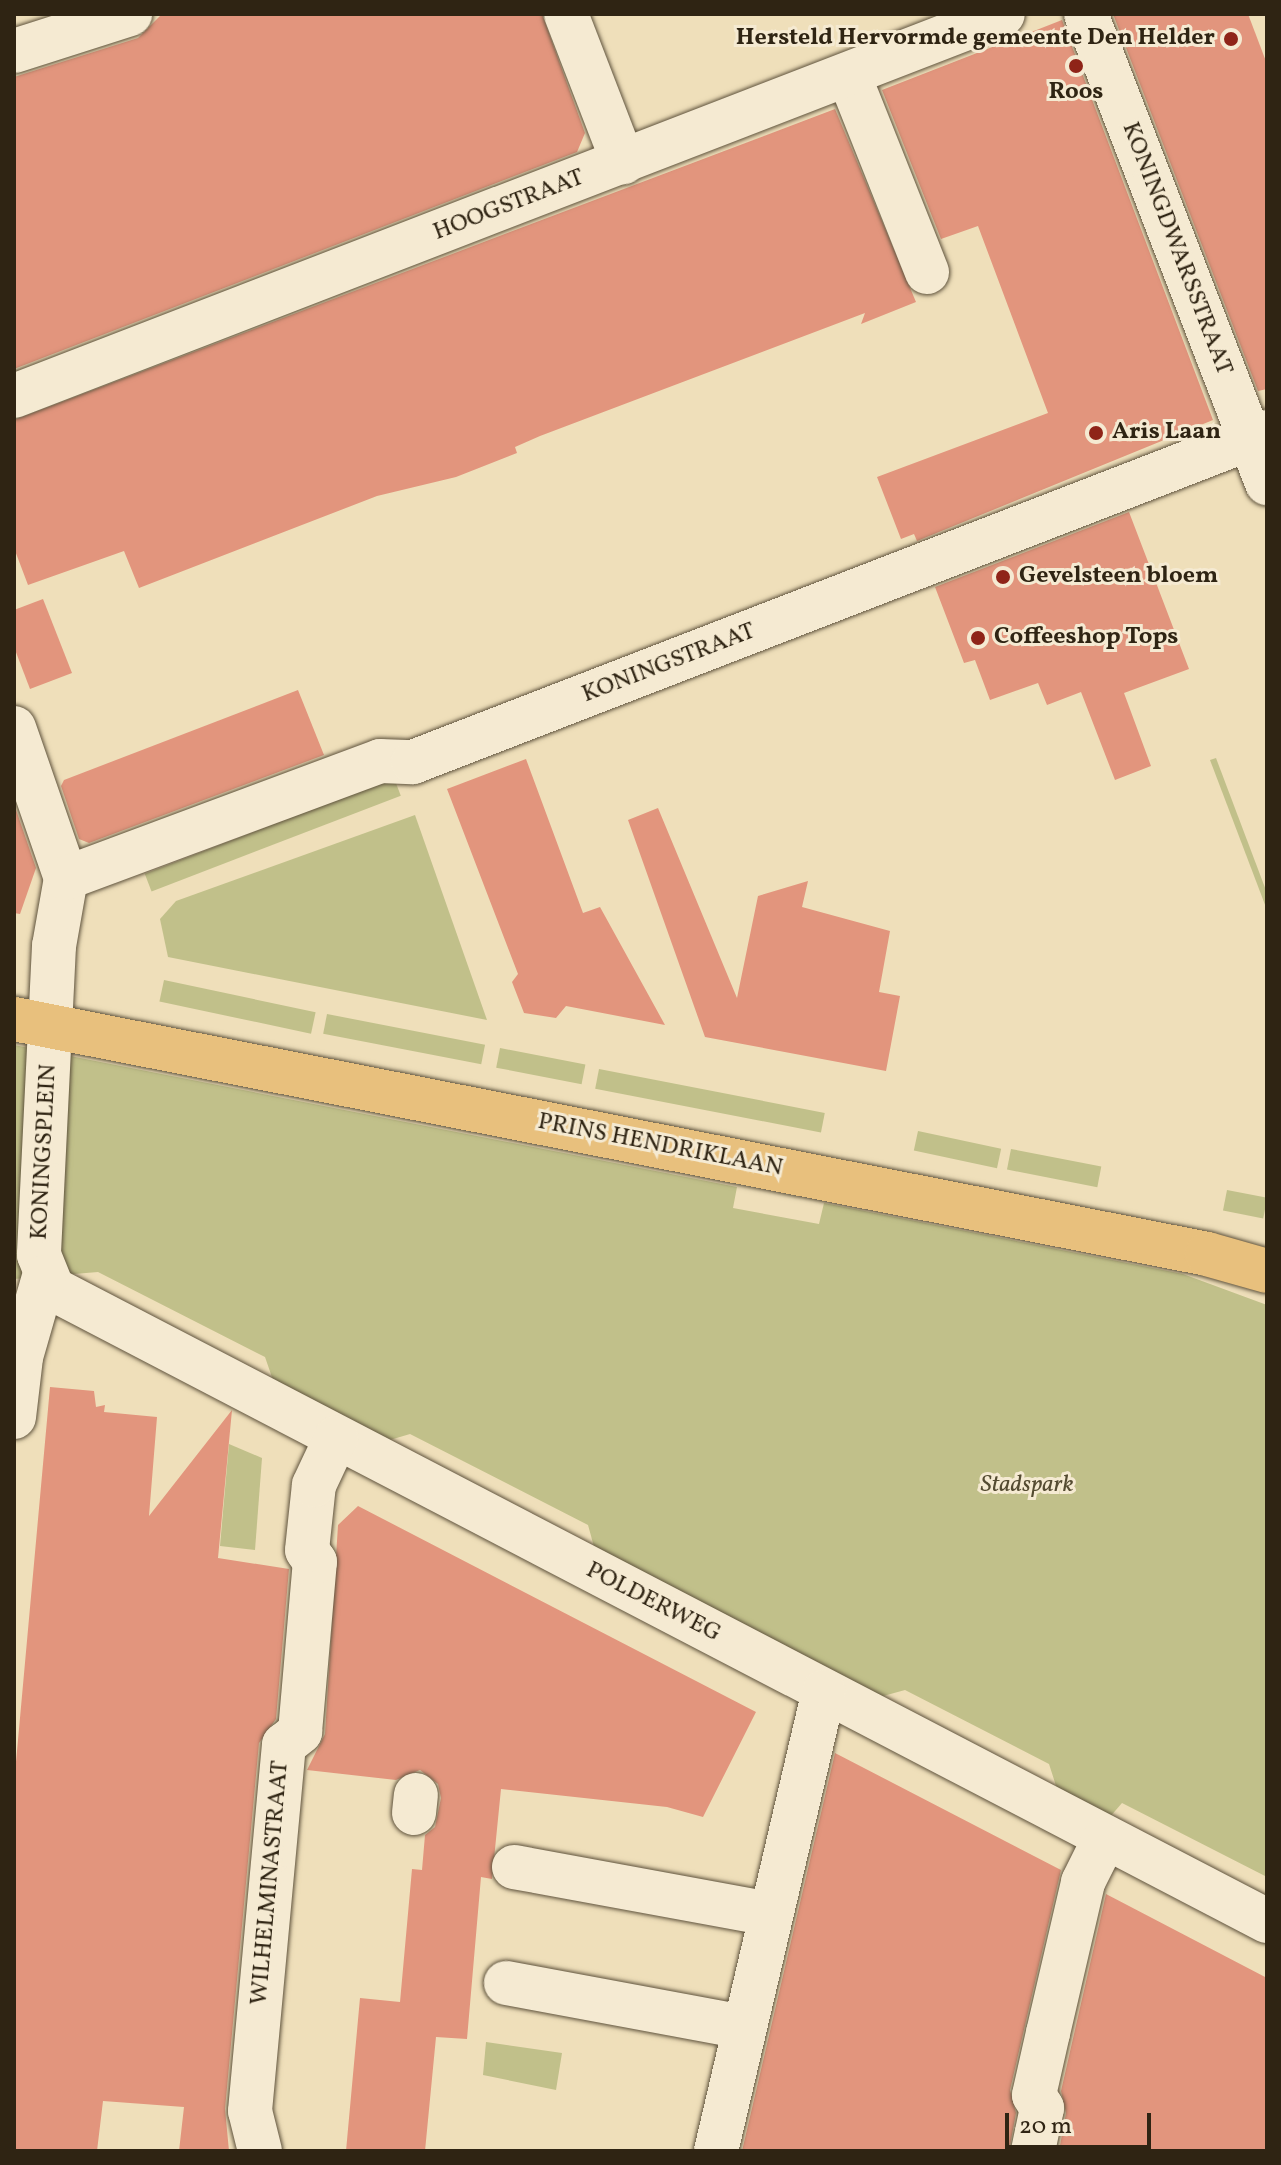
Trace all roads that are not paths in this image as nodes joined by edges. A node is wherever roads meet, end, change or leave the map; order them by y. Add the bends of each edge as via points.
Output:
1 (130, 14) edge
2 (566, 14) edge
3 (1003, 14) edge
4 (1086, 14) edge
5 (14, 51) edge
6 (842, 79) junction
7 (623, 162) junction
8 (927, 272) dead end
9 (14, 396) edge
10 (1258, 436) edge
11 (1267, 483) edge
12 (14, 728) edge
13 (66, 878) junction
14 (33, 1023) edge
15 (1267, 1271) edge
16 (44, 1277) junction
17 (18, 1357) edge
18 (14, 1417) edge
19 (336, 1438) junction
20 (824, 1692) junction
21 (1104, 1840) junction
22 (514, 1867) dead end
23 (771, 1914) junction
24 (1267, 1921) edge
25 (506, 1983) dead end
26 (744, 2027) junction
27 (260, 2151) edge
28 (716, 2151) edge
29 (1033, 2151) edge

1 - 5 street
2 - 7 street
3 - 6 street, HOOGSTRAAT
4 - 10 street, KONINGDWARSSTRAAT
6 - 7 street, HOOGSTRAAT
6 - 8 street
7 - 9 street, HOOGSTRAAT
10 - 11 street, KONINGDWARSSTRAAT
10 - 13 street, KONINGSTRAAT via 413,762 380,761
12 - 13 street
13 - 14 street, KONINGSPLEIN
14 - 15 main road, PRINS HENDRIKLAAN via 1179,1248
14 - 16 street, KONINGSPLEIN via 39,1255
16 - 17 street
16 - 19 street, POLDERWEG via 86,1310
17 - 18 street
19 - 20 street, POLDERWEG
19 - 27 street, WILHELMINASTRAAT via 314,1485 307,1550 315,1562 300,1732 284,1745 250,2111
20 - 21 street, POLDERWEG
20 - 23 street
21 - 24 street, POLDERWEG
21 - 29 street via 1083,1882 1048,2033 1034,2095 1042,2108
22 - 23 street
23 - 26 street
25 - 26 street
26 - 28 street

